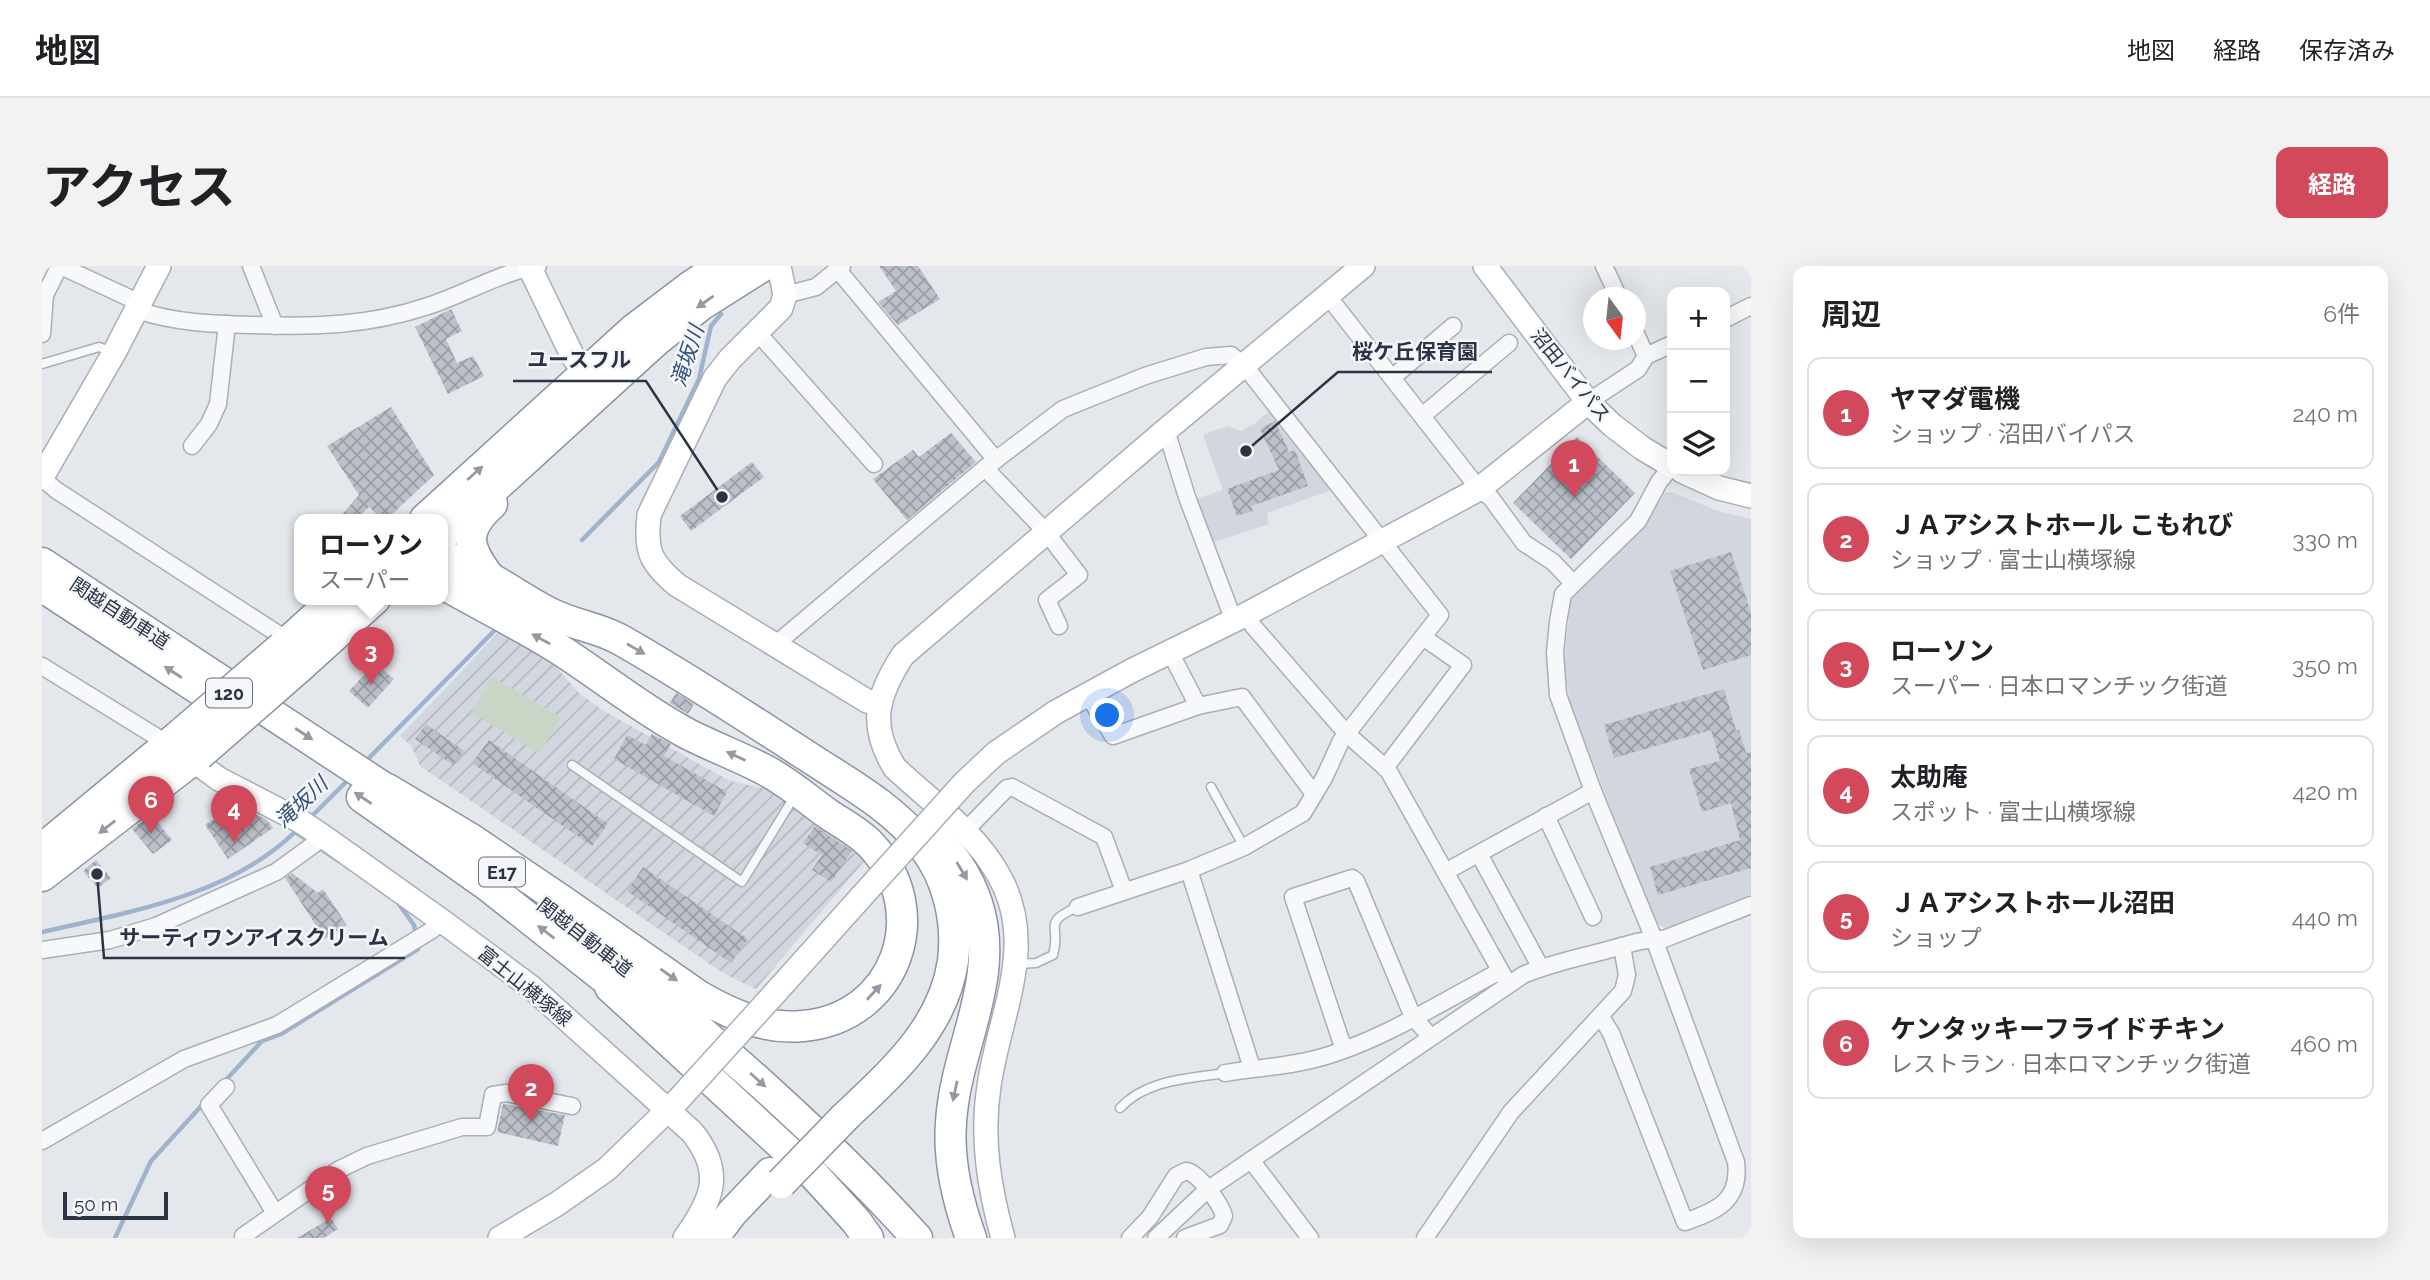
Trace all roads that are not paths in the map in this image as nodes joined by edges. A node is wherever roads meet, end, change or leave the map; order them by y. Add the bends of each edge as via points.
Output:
1 (159, 266) edge
2 (251, 266) edge
3 (532, 266) edge
4 (763, 266) edge
5 (779, 266) edge
6 (1363, 266) edge
7 (1485, 266) edge
8 (1604, 266) edge
9 (840, 268) edge
10 (711, 269) edge
11 (1614, 287) edge
12 (785, 295) junction
13 (1327, 295) junction
14 (1751, 306) edge
15 (138, 307) junction
16 (1730, 316) edge
17 (227, 324) junction
18 (275, 326) junction
19 (1452, 326) dead end
20 (758, 332) junction
21 (42, 334) edge
22 (1509, 343) dead end
23 (1667, 346) edge
24 (1643, 350) edge
25 (114, 353) junction
26 (1646, 356) junction
27 (42, 364) edge
28 (1244, 365) junction
29 (1392, 378) junction
30 (591, 383) junction
31 (1588, 402) junction
32 (1422, 416) junction
33 (1166, 430) junction
34 (549, 438) junction
35 (192, 446) dead end
36 (1667, 463) edge
37 (874, 464) dead end
38 (991, 464) junction
39 (1667, 472) edge
40 (1693, 476) edge
41 (42, 477) edge
42 (1479, 489) junction
43 (1751, 496) edge
44 (431, 514) edge
45 (448, 530) edge
46 (1046, 532) junction
47 (1382, 541) junction
48 (448, 558) edge
49 (42, 563) edge
50 (491, 579) junction
51 (1573, 583) junction
52 (42, 587) edge
53 (448, 587) edge
54 (330, 605) edge
55 (365, 605) edge
56 (1241, 617) junction
57 (1059, 626) dead end
58 (1423, 636) junction
59 (776, 644) junction
60 (290, 652) junction
61 (1170, 652) junction
62 (42, 666) edge
63 (1088, 695) junction
64 (879, 704) junction
65 (1198, 706) junction
66 (1347, 734) junction
67 (184, 749) junction
68 (572, 765) dead end
69 (1385, 768) junction
70 (805, 775) junction
71 (853, 785) junction
72 (1212, 787) dead end
73 (387, 789) junction
74 (1593, 791) junction
75 (1314, 794) junction
76 (1546, 816) junction
77 (311, 828) junction
78 (964, 832) junction
79 (1244, 847) junction
80 (42, 849) edge
81 (1479, 854) junction
82 (1189, 870) junction
83 (1445, 872) junction
84 (42, 876) edge
85 (1124, 891) junction
86 (1078, 907) joint
87 (1750, 910) edge
88 (1593, 917) dead end
89 (442, 921) junction
90 (1654, 939) junction
91 (1622, 946) junction
92 (42, 950) edge
93 (574, 953) junction
94 (1015, 963) junction
95 (1541, 968) junction
96 (1504, 977) junction
97 (1413, 1017) junction
98 (1601, 1017) junction
99 (1431, 1037) junction
100 (1346, 1048) junction
101 (1252, 1068) junction
102 (1225, 1073) joint
103 (226, 1087) dead end
104 (674, 1104) junction
105 (572, 1106) dead end
106 (1120, 1108) dead end
107 (839, 1113) junction
108 (42, 1141) edge
109 (1251, 1160) junction
110 (776, 1178) junction
111 (1207, 1190) junction
112 (275, 1213) junction
113 (242, 1237) edge
114 (500, 1238) edge
115 (685, 1238) edge
116 (713, 1238) edge
117 (733, 1238) edge
118 (868, 1238) edge
119 (889, 1238) edge
120 (917, 1238) edge
121 (971, 1238) edge
122 (1003, 1238) edge
123 (1130, 1238) edge
124 (1156, 1238) edge
125 (1185, 1238) edge
126 (1310, 1238) edge
127 (1424, 1238) edge

1 - 15 street
2 - 18 street
3 - 18 street via 427,307 372,321
3 - 30 street
4 -> 30 highway
5 - 12 street
6 - 13 street
7 - 31 street, 沼田バイパス
8 - 11 street
9 - 12 street via 817,287
9 - 38 street
10 - 30 highway via 633,330
12 - 20 street via 781,308
13 - 28 street
13 - 29 street
14 - 16 street
15 - 17 street via 174,321
15 - 21 street via 65,268 58,269 45,295
15 - 25 street
17 - 18 street
17 - 35 street via 218,404
19 - 29 street
20 - 37 street
20 - 59 street via 715,378 649,515 646,537 658,569 677,585
22 - 32 street
23 - 26 street
24 - 26 street
25 - 27 lane via 99,347
25 - 41 street
26 - 31 street via 1638,369
28 - 33 street
28 - 38 street via 1231,355 1221,355 1145,376 1063,409
28 - 47 street
29 - 32 street
30 - 34 highway
44 -> 30 highway
31 - 36 street, 沼田バイパス via 1612,425
31 - 42 street
32 - 42 street
33 - 46 street
33 - 56 street via 1195,520
34 - 45 highway
34 - 50 highway via 538,458 473,526 474,555
38 - 46 street
38 - 59 street
39 - 51 street via 1638,521
40 - 43 street
41 - 60 street via 278,634
42 - 47 street
42 - 51 street via 1524,542
46 - 57 street via 1079,575 1047,600
46 - 64 street via 903,655
47 - 56 street
47 - 58 street via 1440,615
48 - 50 highway
49 -> 73 highway, 関越自動車道 / E17
50 -> 70 highway via 554,615 615,637 713,694
51 - 74 street via 1563,594 1558,622 1558,695
93 -> 52 highway, 関越自動車道 / E17 via 368,801
70 -> 53 highway via 765,770 688,734 554,646
54 - 60 highway, 120
55 - 60 highway, 120
56 - 61 street
56 - 66 street
58 - 66 street
58 - 69 street via 1463,665
59 - 64 street
60 - 67 highway, 120, bridge
61 - 63 street
61 - 65 street
62 - 67 street
63 - 65 street via 1113,736
63 - 104 street, bridge via 1017,737 965,782
64 - 78 street via 883,741 895,768
65 - 75 street via 1242,697
66 - 69 street
66 - 75 street
67 - 77 street, 富士山横塚線 via 219,779
67 - 80 highway, 120
67 -> 84 highway, 120
68 - 70 lane via 742,882
69 - 83 street
70 - 71 highway
73 -> 70 highway via 512,867 699,996 742,1017 785,1027 825,1022 868,1000 887,977 901,942 901,904 880,856
70 - 107 highway via 857,807 898,840 924,876 936,913 934,978 916,1016
71 - 107 highway via 894,816 924,847 950,904 954,943 942,1001 928,1028 909,1054
71 -> 121 highway via 896,807 934,836 964,873 979,909 984,975 951,1124 954,1177
72 - 79 lane
73 -> 120 highway, 関越自動車道 / E17 via 501,871 675,1009 830,1148
74 - 76 street
74 - 90 street
75 - 79 street via 1303,813
76 - 81 street
76 - 88 street
77 - 89 street, 富士山横塚線
77 - 92 street via 276,872 156,926 110,940
78 - 85 street via 1012,787 1104,836
78 - 94 street via 984,852 1013,905
79 - 82 street
81 - 83 street
81 - 95 street
82 - 85 street
82 - 101 street
83 - 96 street
85 - 86 street
86 - 94 lane via 1056,920 1053,955 1036,963
87 - 90 street
89 - 104 street, 富士山横塚線
89 - 108 street via 277,1025 184,1059
90 - 91 street
90 - 98 street via 1736,1162 1736,1186 1714,1212 1685,1222
91 - 95 street
91 - 98 street via 1626,984
93 - 118 highway via 814,1175
93 - 119 highway, 関越自動車道 / E17 via 742,1093
94 - 122 street via 989,1086 987,1118 988,1177
95 - 96 street
96 - 97 street
96 - 99 street
97 - 99 street
97 - 100 street
97 - 100 street via 1356,881 1352,878 1297,894 1293,897
98 - 127 street via 1511,1112
99 - 109 street
100 - 101 street via 1311,1060
101 - 102 street
102 - 106 lane via 1151,1086
103 - 112 street via 209,1105
104 - 114 street via 607,1169
104 - 115 street, 富士山横塚線 via 707,1153 712,1176 710,1197
105 - 112 street via 506,1093 493,1095 487,1128 462,1127 367,1156
107 - 110 highway
109 - 111 street
109 - 126 street
110 - 116 highway via 732,1213
110 - 117 highway
111 - 123 street via 1191,1171 1180,1172
111 - 124 street
111 - 125 street via 1223,1209 1223,1221
112 - 113 street

